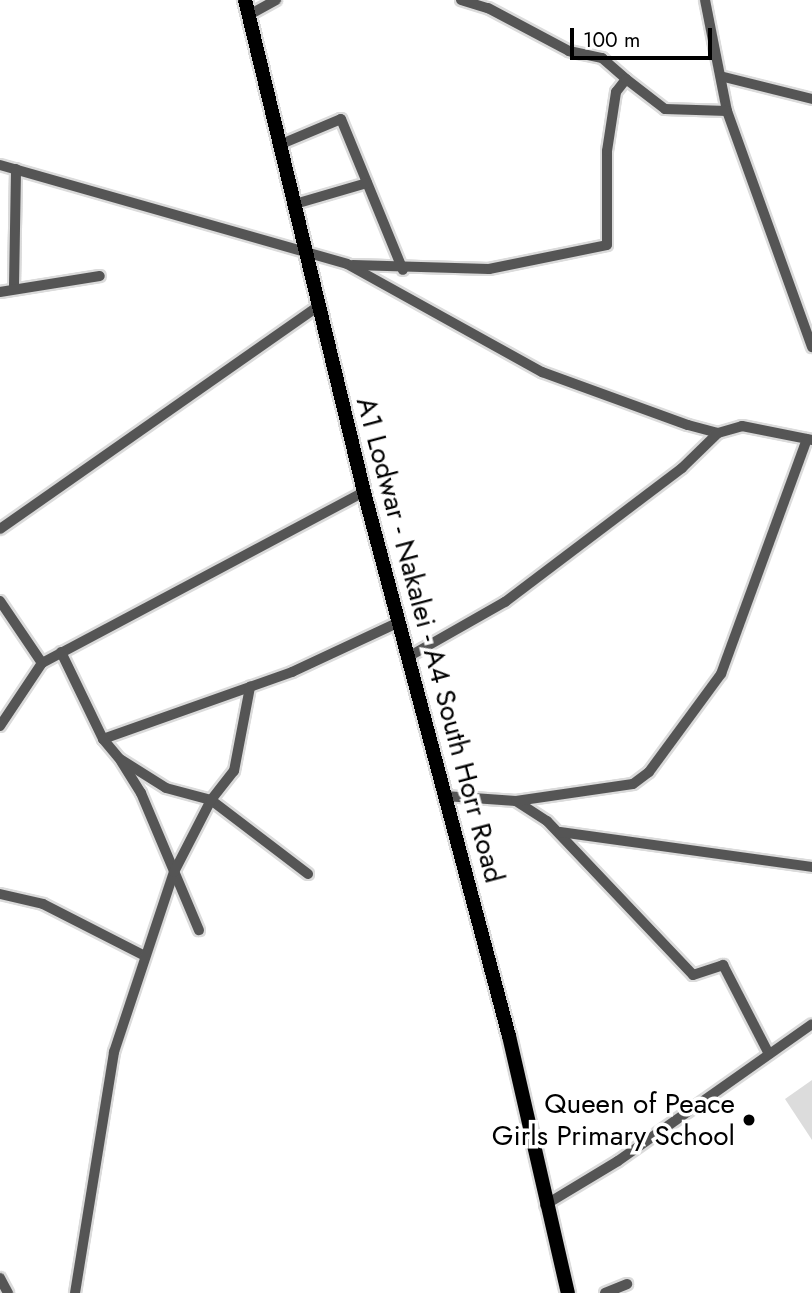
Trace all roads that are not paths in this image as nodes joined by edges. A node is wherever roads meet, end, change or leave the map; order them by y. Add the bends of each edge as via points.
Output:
1 (245, 0) edge
2 (275, 0) edge
3 (461, 0) edge
4 (502, 0) edge
5 (705, 0) edge
6 (488, 8) junction
7 (249, 15) junction
8 (724, 77) junction
9 (626, 79) junction
10 (812, 99) edge
11 (727, 111) junction
12 (279, 145) junction
13 (0, 165) edge
14 (16, 169) junction
15 (367, 183) junction
16 (295, 204) junction
17 (307, 254) junction
18 (347, 264) junction
19 (403, 270) junction
20 (100, 276) dead end
21 (14, 286) junction
22 (0, 292) edge
23 (318, 306) junction
24 (812, 347) edge
25 (718, 433) junction
26 (810, 440) edge
27 (364, 492) junction
28 (0, 529) edge
29 (0, 601) edge
30 (398, 622) junction
31 (61, 652) junction
32 (408, 657) junction
33 (42, 663) junction
34 (250, 687) junction
35 (0, 726) edge
36 (103, 739) junction
37 (120, 759) junction
38 (444, 796) junction
39 (211, 800) junction
40 (516, 801) junction
41 (560, 832) junction
42 (812, 867) edge
43 (174, 872) junction
44 (308, 874) dead end
45 (0, 894) edge
46 (199, 930) dead end
47 (143, 955) junction
48 (812, 1024) edge
49 (769, 1054) junction
50 (544, 1205) junction
51 (0, 1278) edge
52 (627, 1284) dead end
53 (8, 1293) edge
54 (75, 1293) edge
55 (568, 1293) edge
56 (606, 1293) edge

1 - 7 main road, A1 Lodwar - Nakalei - A4 South Horr Road
2 - 7 street
3 - 6 street
4 - 6 street
5 - 8 street
6 - 9 street via 569,51 602,58
7 - 12 main road, A1 Lodwar - Nakalei - A4 South Horr Road
8 - 10 street
8 - 11 street
9 - 11 street via 665,109
9 - 19 street via 615,92 607,151 607,245 489,269
11 - 24 street
12 - 15 street via 341,119
12 - 16 main road, A1 Lodwar - Nakalei - A4 South Horr Road
13 - 14 street
14 - 17 street
14 - 21 street
15 - 16 street
15 - 19 street
16 - 17 main road, A1 Lodwar - Nakalei - A4 South Horr Road
17 - 18 street
17 - 23 main road, A1 Lodwar - Nakalei - A4 South Horr Road
18 - 19 street
18 - 25 street via 542,372
20 - 21 street
21 - 22 street
23 - 27 main road, A1 Lodwar - Nakalei - A4 South Horr Road
23 - 28 street
25 - 26 street via 742,426
25 - 32 street via 682,468 505,602
26 - 40 street via 721,674 649,772 633,784
27 - 30 main road, A1 Lodwar - Nakalei - A4 South Horr Road
27 - 31 street
29 - 33 street
30 - 32 main road, A1 Lodwar - Nakalei - A4 South Horr Road
30 - 34 street
31 - 33 street
31 - 36 street
32 - 38 main road, A1 Lodwar - Nakalei - A4 South Horr Road
33 - 35 street
34 - 36 street
34 - 39 street via 234,771
36 - 37 street
37 - 39 street via 166,788
37 - 43 street via 141,793
38 - 40 street
38 - 50 main road, A1 Lodwar - Nakalei - A4 South Horr Road via 509,1036
39 - 43 street
39 - 44 street
40 - 41 street
41 - 42 street
41 - 49 street via 693,975 723,965
43 - 46 street
43 - 47 street
45 - 47 street via 43,904
47 - 54 street via 114,1052
48 - 49 street
49 - 50 street via 618,1161
50 - 55 main road, A1 Lodwar - Nakalei - A4 South Horr Road
51 - 53 street
52 - 56 street

